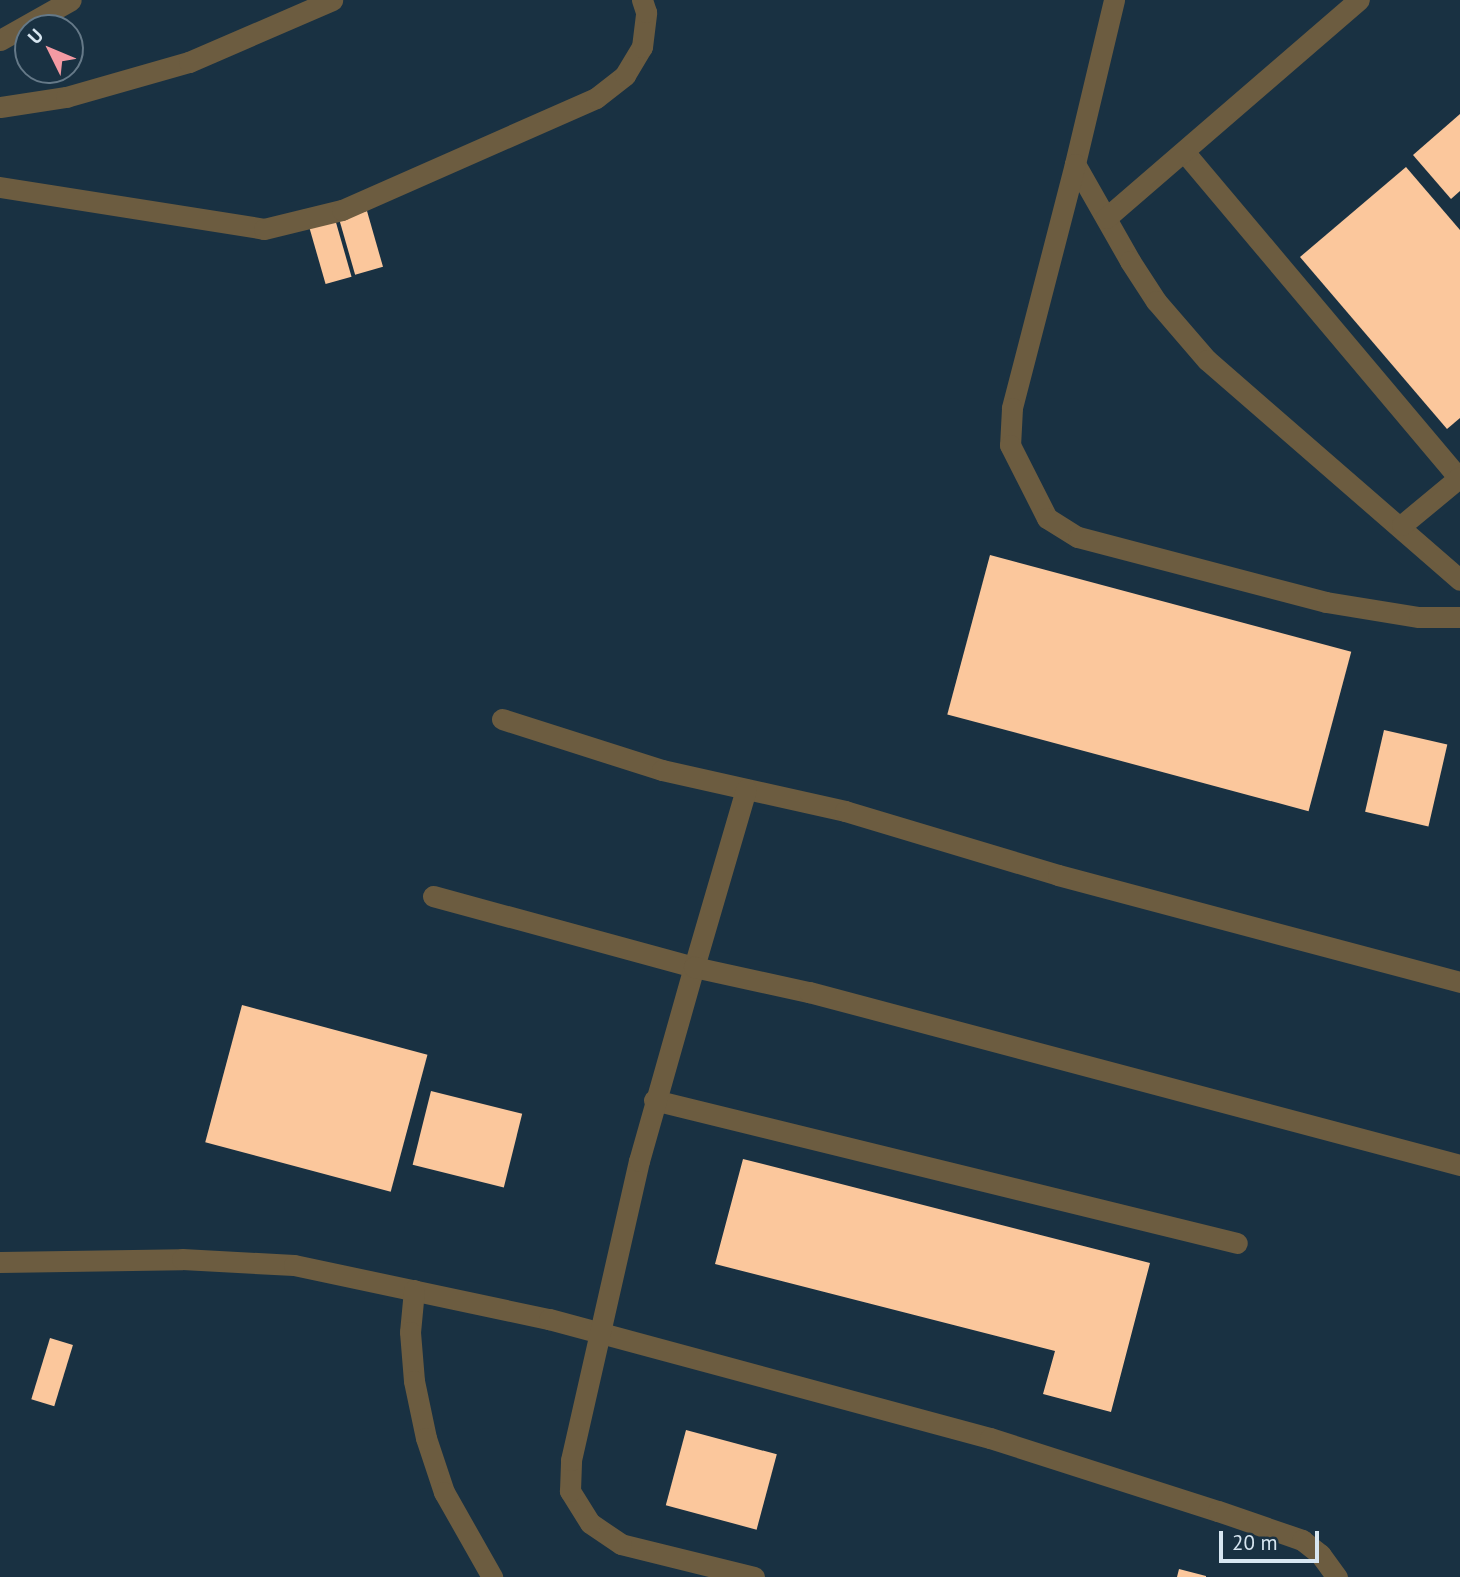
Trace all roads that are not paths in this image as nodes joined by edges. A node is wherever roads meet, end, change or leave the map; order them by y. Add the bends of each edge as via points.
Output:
1 (71, 0) edge
2 (332, 0) edge
3 (642, 0) edge
4 (1114, 0) edge
5 (1359, 0) edge
6 (0, 40) edge
7 (0, 107) edge
8 (1185, 154) junction
9 (1075, 164) junction
10 (0, 187) edge
11 (1106, 218) junction
12 (1459, 478) edge
13 (1402, 525) junction
14 (1460, 580) edge
15 (1460, 617) edge
16 (502, 719) dead end
17 (746, 789) junction
18 (433, 896) dead end
19 (694, 967) junction
20 (1460, 982) edge
21 (654, 1100) junction
22 (1460, 1165) edge
23 (1237, 1243) dead end
24 (0, 1262) edge
25 (414, 1290) junction
26 (599, 1331) junction
27 (492, 1577) edge
28 (754, 1577) edge
29 (1338, 1577) edge

1 - 6 lane
2 - 7 lane via 189,62 66,97
3 - 10 lane via 646,12 642,47 625,75 596,98 342,210 264,229
4 - 9 lane
5 - 8 lane
8 - 11 lane
8 - 12 lane
9 - 11 lane
9 - 15 lane via 1012,408 1010,445 1047,518 1078,537 1326,603 1419,617
11 - 13 lane via 1156,301 1207,360
12 - 13 lane
13 - 14 lane
16 - 17 lane via 662,769
17 - 19 lane
17 - 20 lane via 845,811 1058,875
18 - 19 lane
19 - 21 lane
19 - 22 lane via 808,992
21 - 23 lane
21 - 26 lane
24 - 25 lane via 182,1259 294,1265
25 - 26 lane
25 - 27 lane via 410,1332 426,1438 444,1492
26 - 28 lane via 571,1460 570,1491 575,1504 590,1523 621,1544
26 - 29 lane via 990,1438 1278,1531 1313,1546

